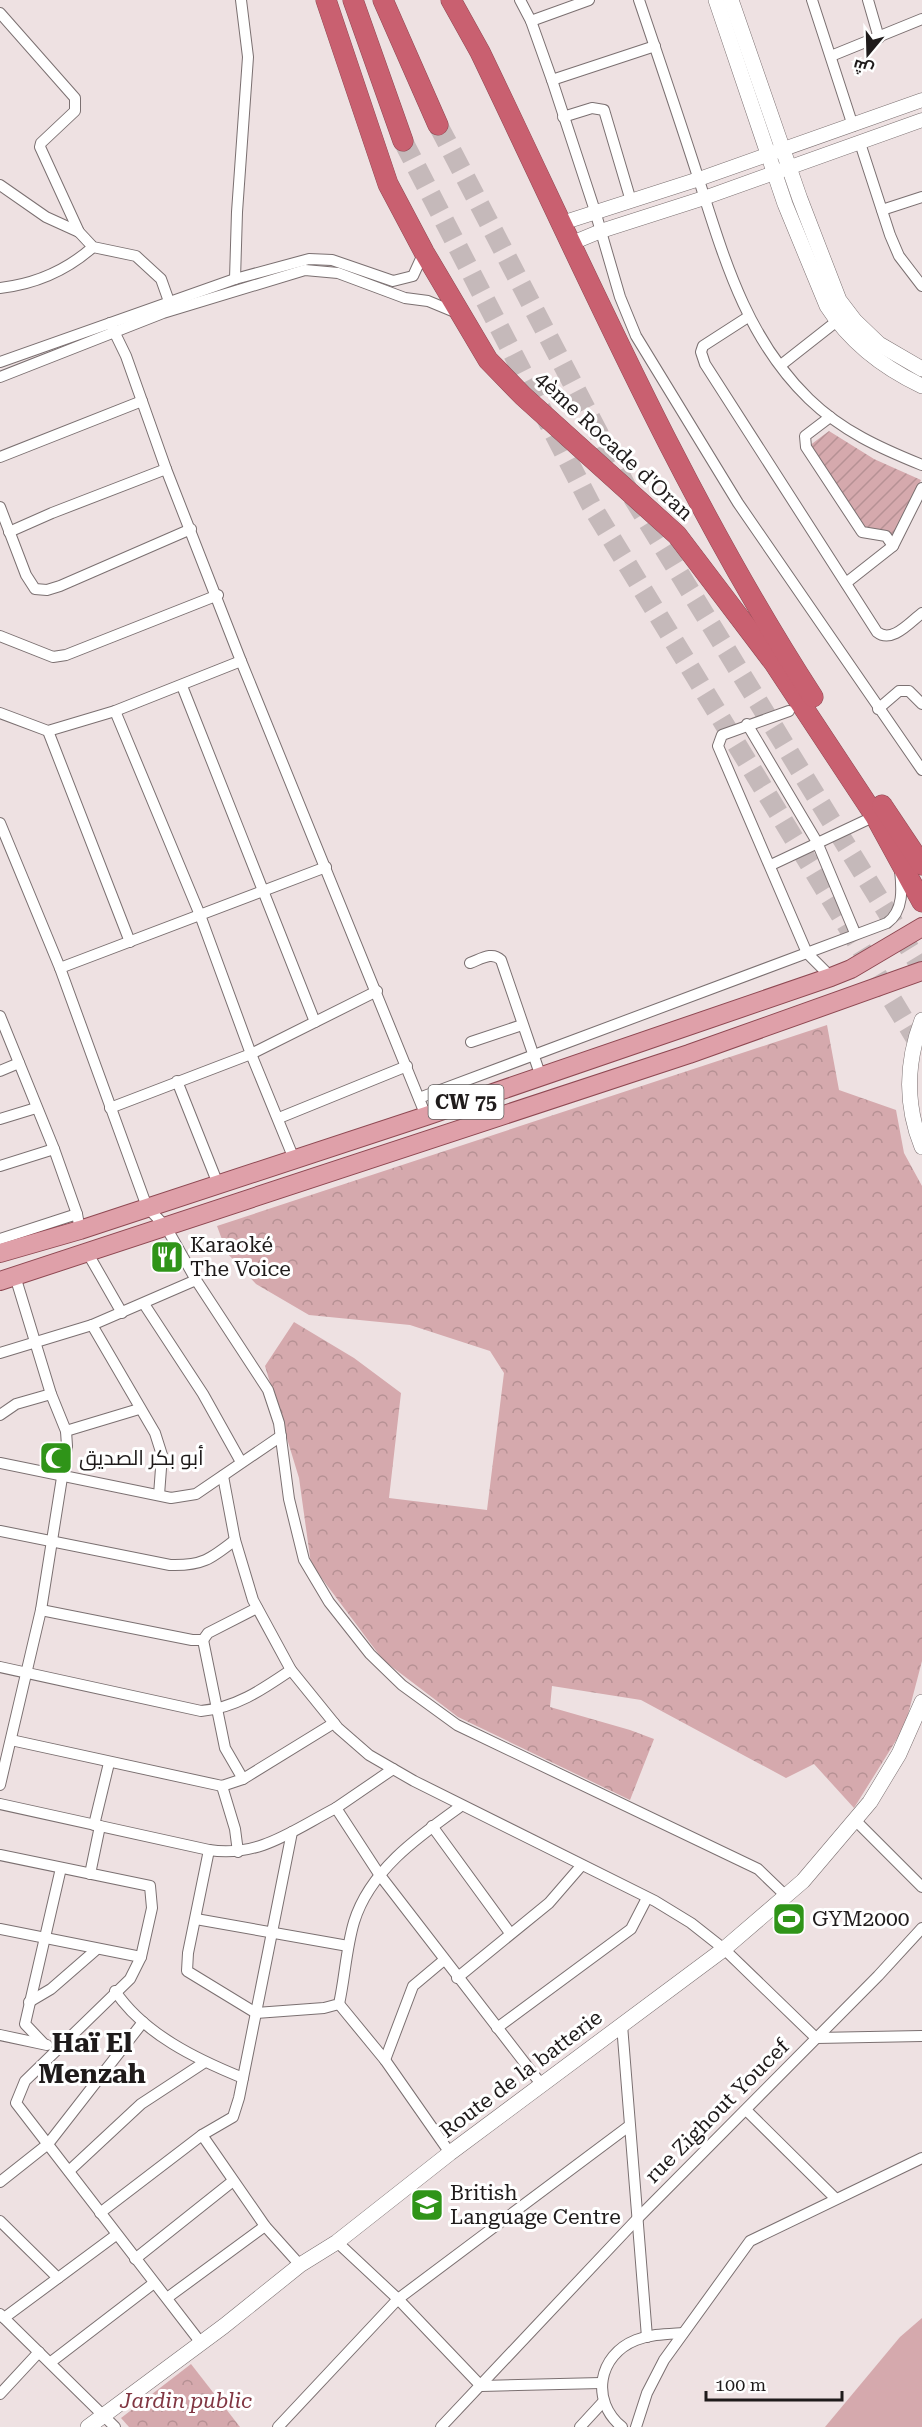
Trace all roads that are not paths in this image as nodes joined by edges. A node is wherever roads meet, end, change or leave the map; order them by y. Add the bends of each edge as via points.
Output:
1 (242, 0) edge
2 (326, 0) edge
3 (353, 0) edge
4 (383, 0) edge
5 (451, 0) edge
6 (520, 0) edge
7 (589, 0) edge
8 (639, 0) edge
9 (716, 0) edge
10 (731, 0) edge
11 (812, 0) edge
12 (868, 0) edge
13 (0, 13) edge
14 (922, 19) edge
15 (531, 21) junction
16 (879, 38) junction
17 (655, 46) junction
18 (831, 56) junction
19 (552, 80) junction
20 (922, 100) edge
21 (563, 117) junction
22 (922, 120) edge
23 (438, 125) tunnel mouth
24 (853, 126) junction
25 (403, 141) tunnel mouth
26 (860, 143) junction
27 (778, 152) junction
28 (782, 168) junction
29 (699, 180) junction
30 (0, 185) edge
31 (922, 197) edge
32 (704, 198) junction
33 (630, 201) junction
34 (882, 210) junction
35 (596, 212) junction
36 (562, 222) junction
37 (601, 231) junction
38 (79, 232) junction
39 (572, 243) junction
40 (93, 247) junction
41 (424, 252) junction
42 (339, 267) junction
43 (235, 279) junction
44 (922, 286) edge
45 (0, 288) edge
46 (170, 306) junction
47 (460, 316) junction
48 (748, 317) junction
49 (837, 321) junction
50 (112, 328) junction
51 (0, 362) edge
52 (781, 365) junction
53 (922, 369) edge
54 (0, 377) edge
55 (922, 386) edge
56 (142, 401) junction
57 (830, 417) junction
58 (0, 457) edge
59 (922, 465) edge
60 (166, 469) junction
61 (922, 488) edge
62 (0, 507) edge
63 (191, 529) junction
64 (9, 532) junction
65 (893, 546) junction
66 (846, 583) junction
67 (218, 595) junction
68 (922, 613) edge
69 (0, 636) edge
70 (242, 661) junction
71 (182, 686) junction
72 (922, 704) edge
73 (878, 708) junction
74 (115, 711) junction
75 (789, 711) dead end
76 (0, 712) edge
77 (747, 724) junction
78 (48, 731) junction
79 (922, 770) edge
80 (875, 816) junction
81 (0, 823) edge
82 (817, 842) junction
83 (898, 858) junction
84 (771, 865) junction
85 (922, 865) edge
86 (326, 867) junction
87 (262, 890) junction
88 (922, 902) edge
89 (200, 915) junction
90 (922, 927) edge
91 (855, 933) junction
92 (130, 942) junction
93 (807, 953) junction
94 (470, 963) dead end
95 (60, 968) junction
96 (922, 971) edge
97 (831, 977) junction
98 (377, 991) junction
99 (922, 1020) edge
100 (1, 1021) edge
101 (315, 1022) junction
102 (522, 1025) junction
103 (471, 1042) dead end
104 (251, 1054) junction
105 (533, 1055) junction
106 (19, 1063) junction
107 (407, 1066) junction
108 (0, 1071) edge
109 (541, 1077) junction
110 (177, 1081) junction
111 (419, 1098) junction
112 (36, 1108) junction
113 (110, 1108) junction
114 (426, 1116) junction
115 (279, 1118) junction
116 (0, 1119) edge
117 (922, 1148) edge
118 (54, 1149) junction
119 (294, 1158) junction
120 (0, 1166) edge
121 (218, 1184) junction
122 (147, 1207) junction
123 (79, 1222) junction
124 (166, 1227) junction
125 (0, 1239) edge
126 (87, 1252) junction
127 (0, 1253) edge
128 (8, 1278) edge
129 (196, 1280) junction
130 (144, 1304) junction
131 (122, 1313) junction
132 (92, 1325) junction
133 (36, 1342) junction
134 (0, 1353) edge
135 (51, 1394) junction
136 (139, 1409) junction
137 (0, 1415) edge
138 (66, 1431) junction
139 (281, 1436) junction
140 (241, 1462) junction
141 (0, 1463) edge
142 (64, 1476) junction
143 (223, 1476) junction
144 (159, 1495) junction
145 (0, 1531) edge
146 (235, 1540) junction
147 (53, 1543) junction
148 (257, 1608) junction
149 (41, 1610) junction
150 (203, 1640) junction
151 (0, 1666) edge
152 (26, 1670) junction
153 (291, 1670) junction
154 (921, 1708) edge
155 (218, 1710) junction
156 (334, 1723) junction
157 (11, 1740) junction
158 (109, 1763) junction
159 (393, 1769) junction
160 (243, 1779) junction
161 (0, 1785) edge
162 (222, 1786) junction
163 (0, 1804) edge
164 (461, 1806) junction
165 (336, 1808) junction
166 (856, 1821) junction
167 (97, 1825) junction
168 (432, 1826) junction
169 (292, 1832) junction
170 (209, 1850) junction
171 (238, 1852) junction
172 (0, 1856) edge
173 (581, 1866) junction
174 (61, 1868) junction
175 (90, 1874) junction
176 (379, 1874) junction
177 (922, 1887) edge
178 (785, 1895) junction
179 (647, 1898) junction
180 (196, 1919) junction
181 (922, 1928) edge
182 (0, 1929) edge
183 (510, 1933) junction
184 (272, 1935) junction
185 (44, 1939) junction
186 (348, 1946) junction
187 (97, 1949) junction
188 (724, 1949) junction
189 (141, 1958) junction
190 (444, 1960) junction
191 (457, 1978) junction
192 (115, 1991) junction
193 (29, 2002) junction
194 (339, 2004) junction
195 (256, 2013) junction
196 (143, 2022) junction
197 (25, 2024) junction
198 (622, 2025) junction
199 (497, 2028) junction
200 (3, 2035) edge
201 (922, 2036) edge
202 (816, 2038) junction
203 (44, 2044) junction
204 (61, 2048) junction
205 (385, 2060) junction
206 (205, 2062) junction
207 (243, 2078) junction
208 (541, 2084) junction
209 (746, 2110) junction
210 (629, 2126) junction
211 (202, 2135) junction
212 (48, 2144) junction
213 (450, 2153) junction
214 (922, 2158) edge
215 (69, 2171) junction
216 (233, 2181) junction
217 (0, 2182) edge
218 (835, 2198) junction
219 (100, 2213) junction
220 (639, 2218) junction
221 (0, 2221) edge
222 (265, 2226) junction
223 (116, 2235) junction
224 (337, 2242) junction
225 (135, 2259) junction
226 (300, 2265) junction
227 (58, 2278) junction
228 (154, 2283) junction
229 (167, 2298) junction
230 (399, 2299) junction
231 (2, 2316) edge
232 (683, 2334) junction
233 (647, 2337) junction
234 (201, 2343) junction
235 (39, 2352) junction
236 (51, 2362) junction
237 (601, 2382) junction
238 (481, 2386) junction
239 (0, 2394) edge
240 (603, 2402) junction
241 (102, 2416) junction
242 (88, 2427) edge
243 (115, 2427) edge
244 (278, 2427) edge
245 (441, 2427) edge
246 (580, 2427) edge
247 (622, 2427) edge
248 (636, 2427) edge

1 - 43 street via 248,57
2 - 41 highway, 4ème Rocade d'Oran via 388,184
3 - 25 highway
4 - 23 highway
5 - 36 highway, 4ème Rocade d'Oran
6 - 15 street
7 - 15 street
8 - 17 street
9 - 27 main road
10 - 27 main road
11 - 18 street
12 - 16 street
13 - 38 street via 75,98 75,111 40,147
14 - 16 street
15 - 19 street
16 - 18 street
17 - 19 street
17 - 29 street
18 - 24 street
19 - 21 street
20 - 24 street
21 - 33 street via 592,108 604,110
21 - 35 street
22 - 26 street
24 - 27 street
26 - 28 street
26 - 34 street
27 - 28 main road
27 - 29 street
28 - 32 street
28 - 49 main road via 801,246
28 - 53 main road via 839,300 879,344
29 - 32 street
29 - 33 street
30 - 38 street via 46,217
31 - 34 street
32 - 37 street
32 - 48 street
33 - 35 street
34 - 44 street via 899,256
35 - 36 street
35 - 37 street
36 - 39 highway, 4ème Rocade d'Oran
37 - 39 street
37 - 73 street via 636,336 738,502
38 - 40 street
39 - 85 highway, 4ème Rocade d'Oran via 663,438 715,531 785,655
40 - 45 street via 52,275
40 - 46 street via 136,256 161,279
41 - 42 street via 413,276 400,281
41 - 47 highway, 4ème Rocade d'Oran
42 - 43 street via 309,259
42 - 46 street via 304,270
42 - 47 street via 405,298 428,301
43 - 46 street
46 - 50 street
47 - 80 highway, 4ème Rocade d'Oran via 488,360 677,535 774,663
48 - 52 street
48 - 66 street via 703,345 701,357
49 - 52 street
49 - 55 main road via 894,372
50 - 51 street
50 - 54 street
50 - 56 street
52 - 57 street
56 - 58 street
56 - 60 street
57 - 59 street via 869,443
57 - 65 street via 804,436 806,447 862,532 886,536
60 - 63 street
60 - 64 street
61 - 65 street
62 - 64 street
63 - 64 street via 47,590 35,589 29,582
63 - 67 street
65 - 66 street
66 - 68 street via 880,635 895,634
67 - 69 street via 66,655 53,657
67 - 70 street
70 - 71 street
70 - 86 street
71 - 74 street
71 - 87 street
72 - 73 street via 909,691 899,691
73 - 79 street
74 - 78 street
74 - 89 street
75 - 77 street
76 - 78 street
77 - 82 street
77 - 84 street via 722,735 719,749
78 - 92 street
80 - 82 street
80 - 83 highway, 4ème Rocade d'Oran
81 - 95 street
82 - 84 street
82 - 91 street
83 - 88 highway, 4ème Rocade d'Oran
83 - 91 street via 900,898 895,916
84 - 93 street
86 - 87 street
86 - 98 street
87 - 89 street
87 - 101 street
89 - 92 street
89 - 104 street
90 - 97 main road, CW 75
91 - 93 street
92 - 95 street
93 - 97 street
93 - 105 street
94 - 102 street via 488,956 499,958
95 - 113 street
96 - 124 main road via 678,1058
97 - 109 main road, CW 75
98 - 101 street
98 - 107 street
99 - 117 main road via 911,1054 909,1086 913,1120
100 - 106 street
101 - 104 street
102 - 103 street
102 - 105 street
104 - 110 street
104 - 115 street
105 - 109 street
105 - 111 street
106 - 108 street
106 - 112 street
107 - 111 street
107 - 115 street
109 - 114 main road, CW 75
110 - 113 street
110 - 121 street
111 - 114 street
112 - 116 street
112 - 118 street
113 - 122 street
114 - 119 main road, CW 75
115 - 119 street
118 - 120 street
118 - 123 street
119 - 121 main road, CW 75
121 - 122 main road, CW 75
122 - 123 main road, CW 75
122 - 124 street
123 - 125 street
123 - 127 main road, CW 75
124 - 126 main road
124 - 129 street
126 - 128 main road
126 - 131 street
128 - 133 street
129 - 130 street
129 - 139 street via 268,1390
130 - 131 street
130 - 140 street via 203,1394
131 - 132 street
132 - 133 street
132 - 136 street
133 - 134 street
133 - 135 street
135 - 137 street via 16,1404
135 - 138 street
136 - 138 street
136 - 144 street via 155,1433 162,1455
138 - 142 street
139 - 140 street
139 - 178 street via 298,1544 312,1578 370,1654 402,1685 457,1725 758,1869
140 - 143 street
141 - 142 street
142 - 144 street
142 - 147 street
143 - 144 street via 196,1494 171,1498
143 - 146 street
145 - 147 street
146 - 147 street via 210,1560 194,1565 170,1565
146 - 148 street
147 - 149 street
148 - 150 street via 208,1633
148 - 153 street
149 - 150 street
149 - 152 street
150 - 155 street
151 - 152 street
152 - 155 street via 201,1711
152 - 157 street
153 - 155 street via 256,1694
153 - 156 street
154 - 166 main road, Route de la batterie via 884,1780
155 - 160 street via 225,1748
156 - 159 street via 369,1755
156 - 160 street
157 - 158 street
157 - 161 street
158 - 162 street
158 - 167 street
159 - 164 street
159 - 165 street
160 - 162 street
162 - 171 street
163 - 167 street
164 - 168 street
164 - 173 street
165 - 169 street
165 - 176 street
166 - 177 street
166 - 178 main road, Route de la batterie
167 - 170 street
167 - 175 street
168 - 176 street
168 - 183 street
169 - 171 street
169 - 184 street
170 - 171 street
170 - 180 street
172 - 174 street
173 - 179 street
173 - 183 street via 555,1897
174 - 175 street
174 - 185 street
175 - 189 street via 150,1886 152,1908
176 - 186 street via 358,1912
176 - 190 street
178 - 188 main road, Route de la batterie
179 - 188 street via 691,1923
179 - 199 street via 631,1929
180 - 184 street
180 - 195 street via 187,1971
181 - 202 street, rue Zighout Youcef
182 - 185 street
183 - 191 street
184 - 186 street
184 - 195 street
185 - 187 street
185 - 193 street
186 - 194 street
187 - 189 street
187 - 193 street via 51,1989
188 - 198 main road, Route de la batterie
188 - 202 street
189 - 192 street via 130,1979
190 - 191 street
190 - 205 street via 413,1986
191 - 199 street
192 - 196 street
192 - 204 street
193 - 197 street
194 - 195 street
194 - 205 street
195 - 207 street
196 - 206 street
196 - 212 street
197 - 200 street
197 - 203 street
198 - 208 main road, Route de la batterie
198 - 210 street
199 - 208 street
200 - 203 street
201 - 202 street
202 - 209 street, rue Zighout Youcef
203 - 204 street
204 - 212 street via 25,2081 16,2103
205 - 213 street
206 - 207 street
206 - 215 street via 141,2104
207 - 211 street via 232,2117
208 - 213 main road, Route de la batterie
209 - 218 street
209 - 220 street, rue Zighout Youcef
210 - 220 street
210 - 230 street
211 - 216 street
211 - 219 street
212 - 215 street
212 - 217 street
213 - 224 main road, Route de la batterie
214 - 218 street
215 - 219 street
216 - 222 street
216 - 225 street
218 - 232 street via 750,2241
219 - 223 street
220 - 233 street
220 - 238 street, rue Zighout Youcef
221 - 227 street
222 - 226 street
222 - 229 street
223 - 225 street
223 - 227 street
224 - 226 main road, Route de la batterie
224 - 230 street
225 - 228 street
226 - 234 main road, Route de la batterie
227 - 231 street
228 - 229 street
228 - 236 street
229 - 234 street
230 - 238 street
230 - 244 street
231 - 235 street
232 - 233 street
232 - 248 street via 656,2374
233 - 237 street via 617,2353
234 - 241 main road, Route de la batterie
235 - 236 street
235 - 239 street
236 - 241 street
237 - 238 street
237 - 240 street
238 - 245 street, rue Zighout Youcef
240 - 246 street
240 - 247 street
241 - 242 main road, Route de la batterie
241 - 243 street

